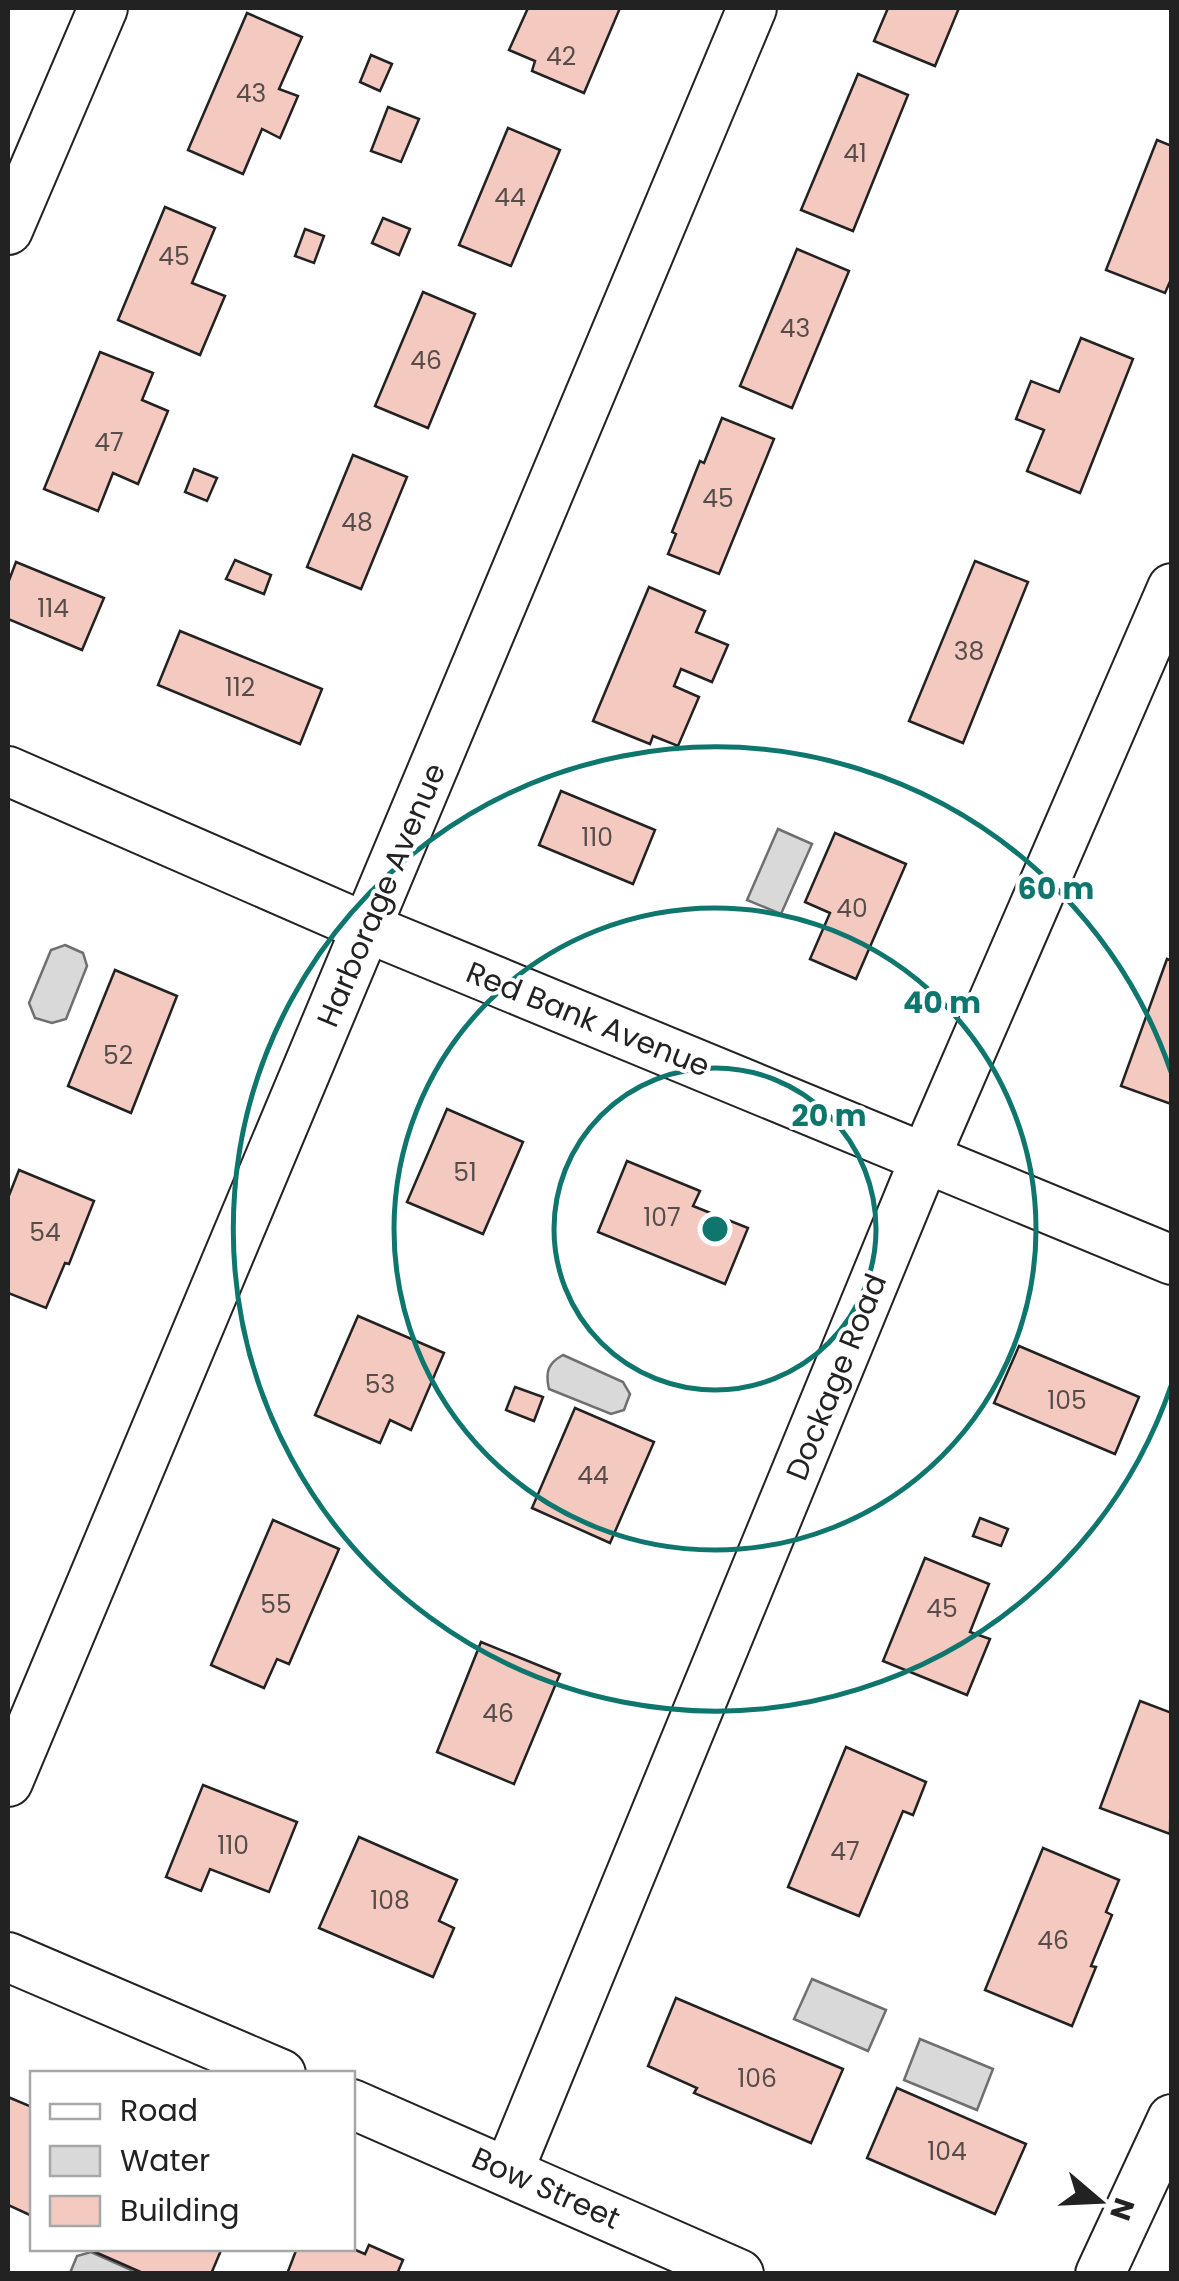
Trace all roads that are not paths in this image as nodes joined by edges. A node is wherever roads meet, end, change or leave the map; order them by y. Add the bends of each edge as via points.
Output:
1 (102, 8) edge
2 (752, 8) edge
3 (8, 230) edge
4 (1172, 588) edge
5 (8, 771) edge
6 (368, 928) junction
7 (925, 1158) junction
8 (1172, 1260) edge
9 (8, 1782) edge
10 (8, 1957) edge
11 (275, 2071) edge
12 (355, 2105) edge
13 (1172, 2119) edge
14 (510, 2170) junction
15 (739, 2274) edge
16 (1100, 2274) edge

1 - 3 street
2 - 6 street, Harborage Avenue
4 - 7 street, Dockage Road
5 - 6 street, Red Bank Avenue
6 - 7 street, Red Bank Avenue
6 - 9 street, Harborage Avenue
7 - 8 street, Red Bank Avenue
7 - 14 street, Dockage Road
10 - 11 street
12 - 14 street, Bow Street
13 - 16 street
14 - 15 street, Bow Street

